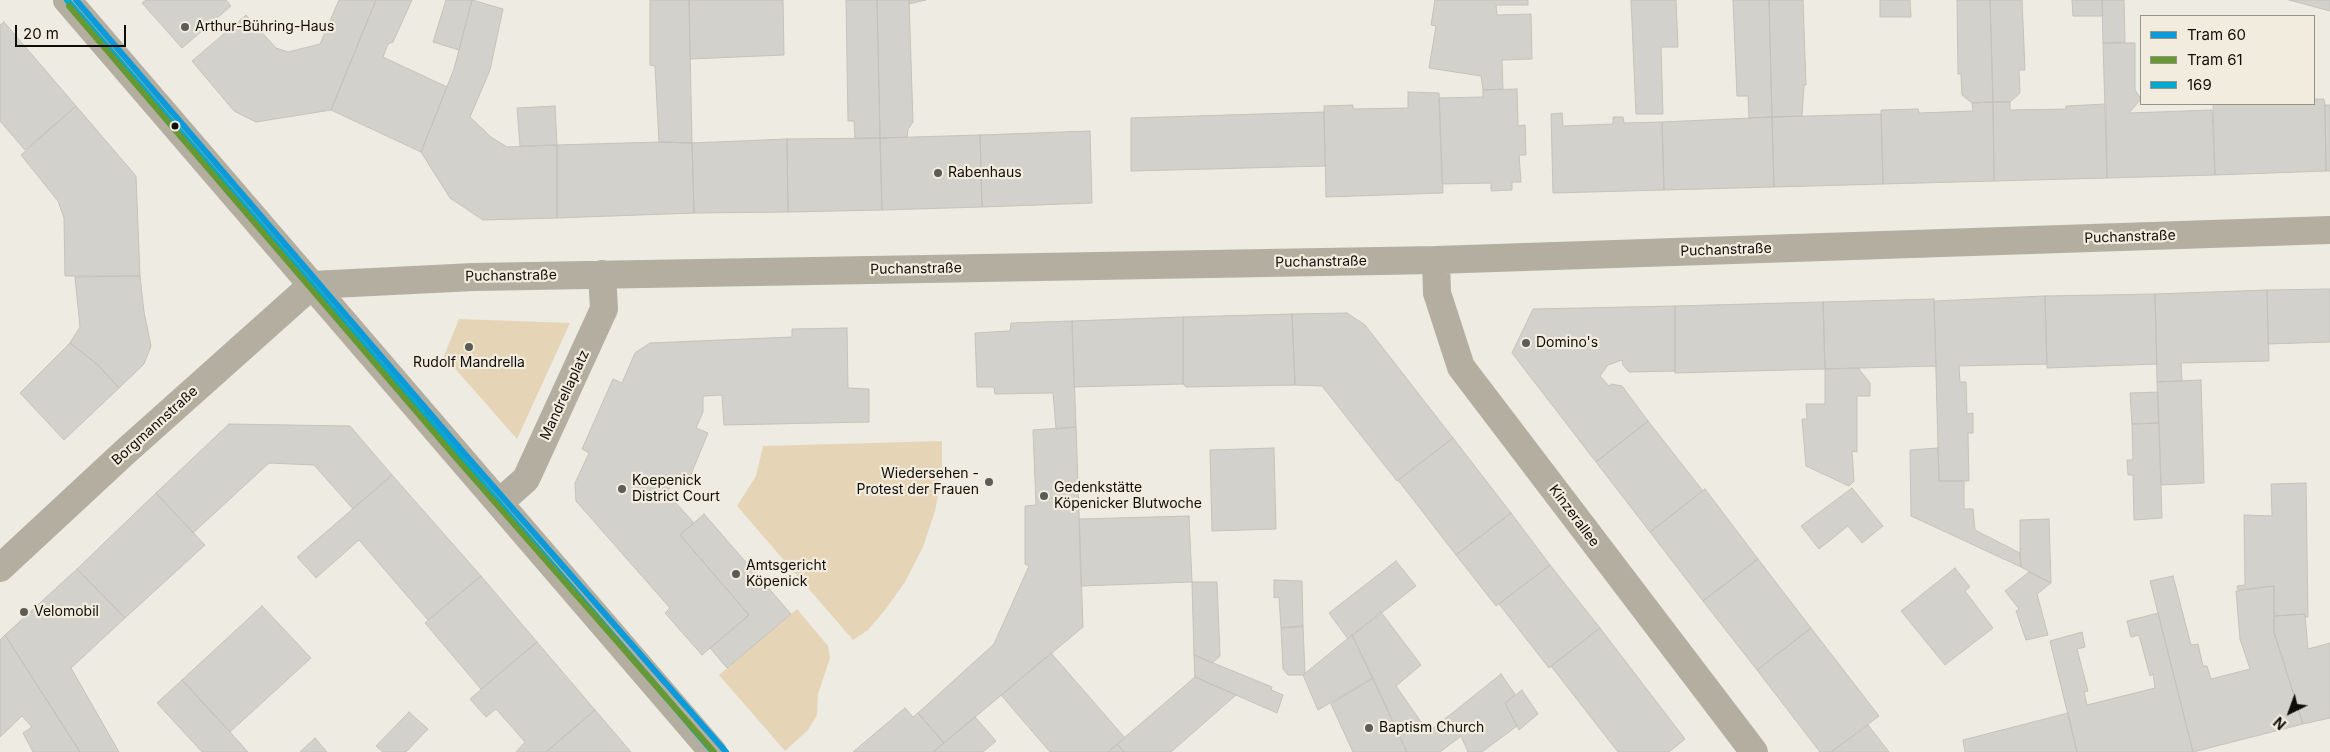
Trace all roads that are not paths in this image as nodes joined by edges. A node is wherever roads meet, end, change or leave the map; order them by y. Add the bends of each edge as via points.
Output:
1 (67, 0) edge
2 (2330, 230) edge
3 (1436, 260) junction
4 (602, 274) junction
5 (312, 285) junction
6 (499, 503) junction
7 (0, 568) edge
8 (713, 752) edge
9 (1754, 752) edge

1 - 5 street
2 - 3 street, Puchanstraße
3 - 4 street, Puchanstraße
3 - 9 street, Kinzerallee via 1437,293 1461,367
4 - 5 street, Puchanstraße
4 - 6 street, Mandrellaplatz via 604,309 526,479
5 - 6 street
5 - 7 street, Borgmannstraße
6 - 8 street

